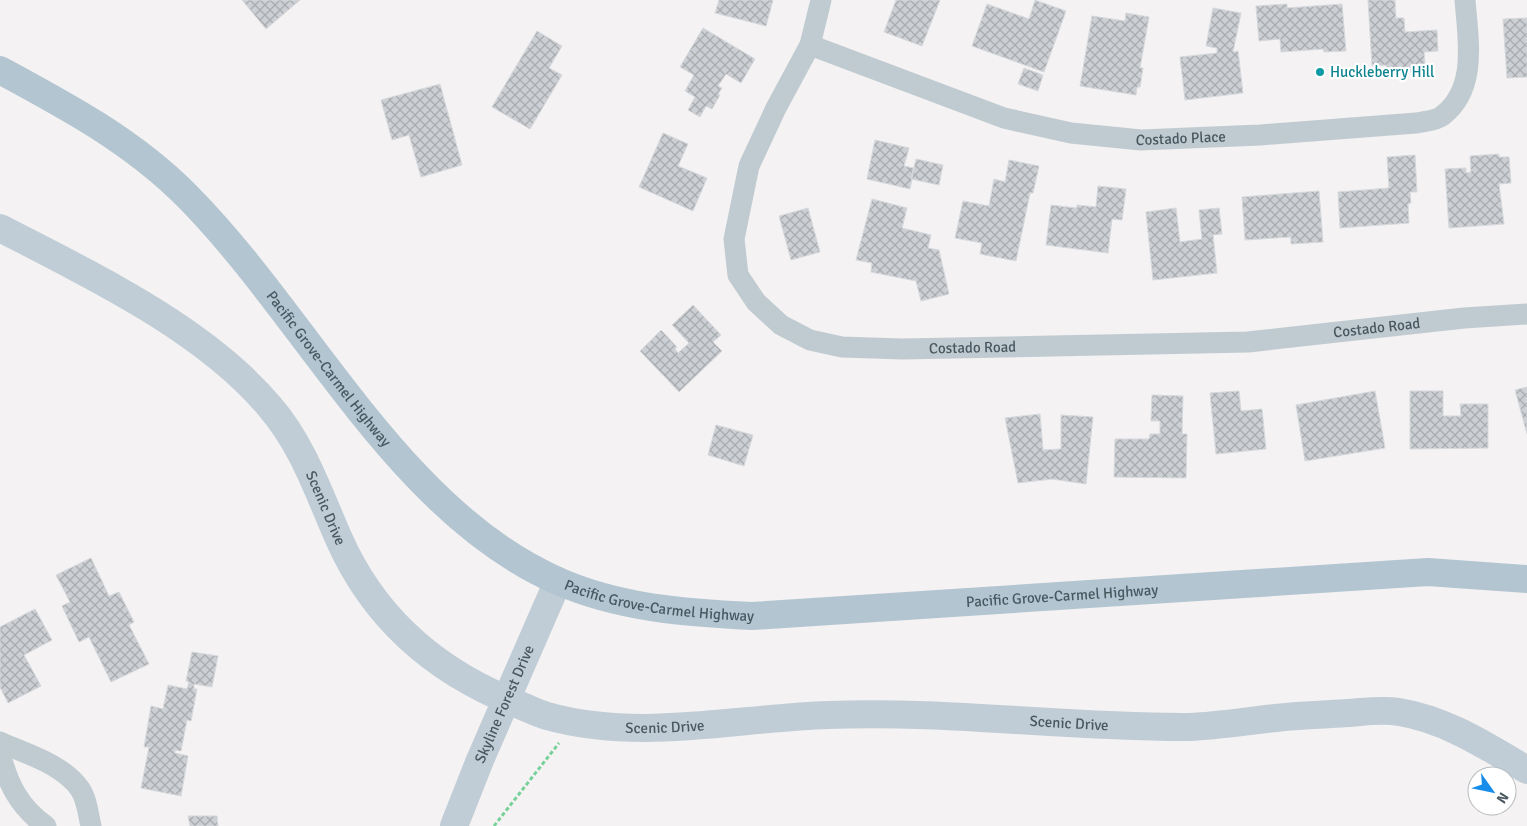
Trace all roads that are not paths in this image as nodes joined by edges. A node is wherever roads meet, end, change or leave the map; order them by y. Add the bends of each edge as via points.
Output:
1 (821, 0) edge
2 (1464, 0) edge
3 (810, 45) junction
4 (0, 70) edge
5 (0, 228) edge
6 (1527, 314) edge
7 (1527, 579) edge
8 (558, 581) junction
9 (0, 742) edge
10 (0, 753) edge
11 (1527, 770) edge
12 (46, 826) edge
13 (91, 826) edge
14 (454, 826) edge

1 - 3 street, Costado Road
2 - 3 street, Costado Place via 1469,49 1467,77 1458,100 1441,118 1416,123 1269,134 1142,140 1071,133 1004,118
3 - 6 street, Costado Road via 749,166 734,240 738,275 756,302 781,325 810,340 842,347 902,349 1248,342
4 - 8 main road, Pacific Grove-Carmel Highway via 96,123 143,156 188,197 272,293 357,407 421,480 469,527 498,549
5 - 11 street, Scenic Drive via 154,312 246,382 271,408 298,446 342,545 378,606 417,645 457,675 546,716 658,729 828,715 945,716 1123,728 1208,726 1278,717 1384,710 1405,712 1430,720 1475,740
7 - 8 main road, Pacific Grove-Carmel Highway via 1428,572 752,616 686,613 617,601
8 - 14 street, Skyline Forest Drive
9 - 13 street via 50,764 71,779 81,790
10 - 12 street via 14,795

